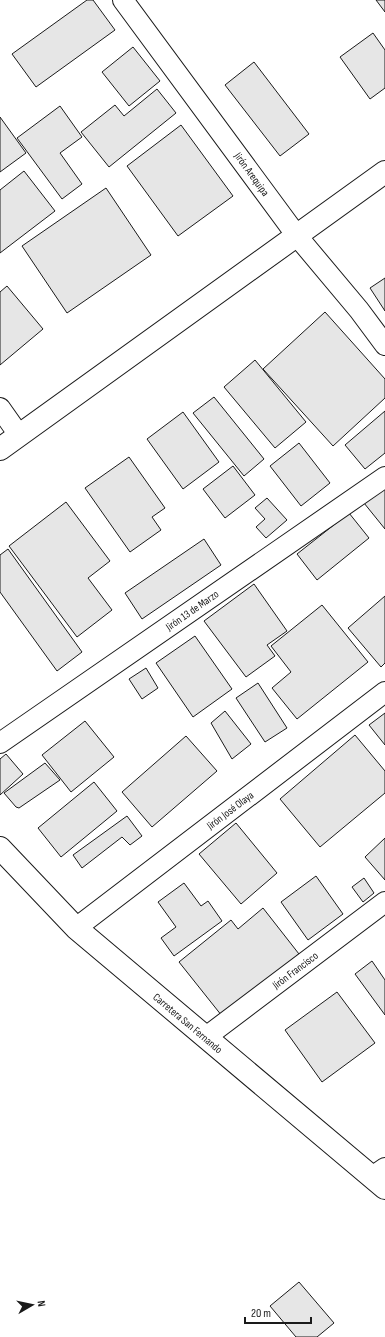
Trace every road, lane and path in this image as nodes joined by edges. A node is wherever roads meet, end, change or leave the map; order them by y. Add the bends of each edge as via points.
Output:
1 (123, 0) edge
2 (385, 172) edge
3 (297, 236) junction
4 (385, 345) edge
5 (385, 350) edge
6 (0, 408) edge
7 (19, 435) junction
8 (0, 449) edge
9 (385, 477) edge
10 (385, 692) edge
11 (0, 743) edge
12 (0, 848) edge
13 (385, 902) edge
14 (76, 928) junction
15 (206, 1037) junction
16 (381, 1178) edge

1 - 3 street, Jirón Arequipa
2 - 3 main road
3 - 4 street, Jirón Arequipa via 360,310
3 - 5 street
3 - 7 main road
6 - 7 street
7 - 8 main road
9 - 11 street, Jirón 13 de Marzo
10 - 14 street, Jirón José Olaya
12 - 14 main road, Carretera San Fernando
13 - 15 street, Jirón Francisco
14 - 15 main road, Carretera San Fernando
15 - 16 main road, Carretera San Fernando

